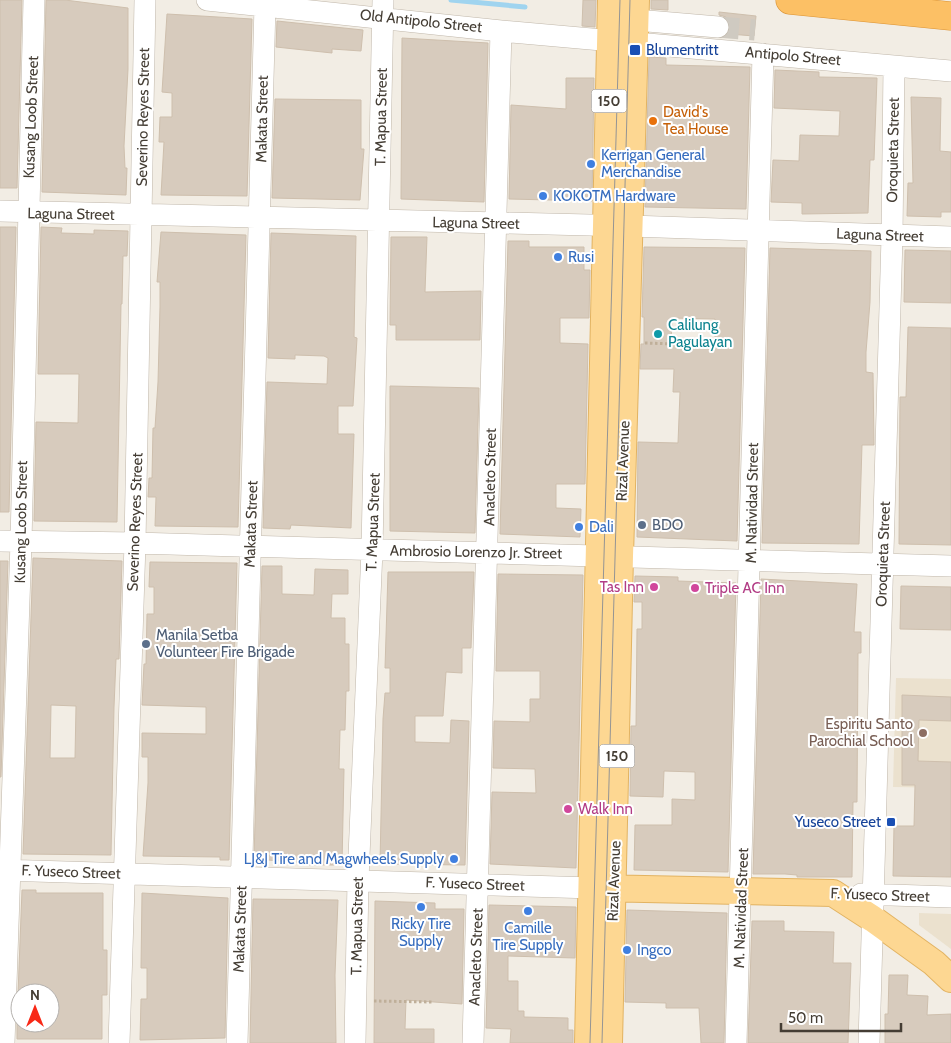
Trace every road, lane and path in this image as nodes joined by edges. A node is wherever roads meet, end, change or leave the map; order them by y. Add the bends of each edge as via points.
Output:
1 (34, 0) edge
2 (145, 0) edge
3 (207, 0) edge
4 (611, 0) edge
5 (790, 0) edge
6 (265, 6) junction
7 (383, 8) edge
8 (951, 16) edge
9 (718, 27) tunnel mouth
10 (502, 30) junction
11 (621, 37) edge
12 (763, 54) junction
13 (894, 66) junction
14 (951, 71) edge
15 (0, 211) edge
16 (28, 213) junction
17 (142, 216) junction
18 (260, 218) junction
19 (379, 221) junction
20 (496, 223) junction
21 (618, 226) junction
22 (759, 231) junction
23 (892, 237) junction
24 (951, 237) edge
25 (627, 342) junction
26 (707, 346) dead end
27 (10, 542) edge
28 (135, 543) junction
29 (250, 546) junction
30 (372, 550) junction
31 (488, 552) junction
32 (610, 556) junction
33 (751, 560) junction
34 (883, 564) junction
35 (951, 566) edge
36 (4, 870) edge
37 (123, 874) junction
38 (242, 877) junction
39 (358, 880) junction
40 (478, 884) junction
41 (604, 888) junction
42 (741, 891) junction
43 (951, 897) edge
44 (874, 907) junction
45 (951, 979) edge
46 (356, 1001) junction
47 (432, 1002) dead end
48 (4, 1043) edge
49 (119, 1043) edge
50 (236, 1043) edge
51 (355, 1043) edge
52 (473, 1043) edge
53 (588, 1043) edge
54 (610, 1043) edge
55 (736, 1043) edge
56 (869, 1043) edge

1 - 16 street, Kusang Loob Street
2 - 17 street, Severino Reyes Street
3 - 6 street, Old Antipolo Street
4 - 11 main road, Rizal Avenue / 150
5 - 8 highway
6 - 7 street, Old Antipolo Street
6 - 18 street, Makata Street
7 - 10 street, Old Antipolo Street
7 - 19 street, T. Mapua Street
9 - 11 street
10 - 11 street, Old Antipolo Street
10 - 20 street, Anacleto Street
11 - 12 street, Antipolo Street
11 - 21 main road, Rizal Avenue / 150
12 - 13 street, Antipolo Street
12 - 22 street, M. Natividad Street
13 - 14 street, Antipolo Street
13 - 23 street, Oroquieta Street
15 - 16 street, Laguna Street
16 - 17 street, Laguna Street
16 - 27 street, Kusang Loob Street
17 - 18 street, Laguna Street
17 - 28 street, Severino Reyes Street
18 - 19 street, Laguna Street
18 - 29 street, Makata Street
19 - 20 street, Laguna Street
19 - 30 street, T. Mapua Street
20 - 21 street, Laguna Street
20 - 31 street, Anacleto Street
21 - 22 street, Laguna Street
21 - 25 main road, Rizal Avenue / 150
21 - 32 main road, Rizal Avenue / 150
22 - 23 street, Laguna Street
22 - 33 street, M. Natividad Street
23 - 24 street, Laguna Street
23 - 34 street, Oroquieta Street
25 - 26 path
25 - 32 main road, Rizal Avenue / 150
27 - 28 street, Ambrosio Lorenzo Jr. Street
27 - 36 street, Kusang Loob Street
28 - 29 street, Ambrosio Lorenzo Jr. Street
28 - 37 street, Severino Reyes Street
29 - 30 street, Ambrosio Lorenzo Jr. Street
29 - 38 street, Makata Street
30 - 31 street, Ambrosio Lorenzo Jr. Street
30 - 39 street, T. Mapua Street
31 - 32 street, Ambrosio Lorenzo Jr. Street
31 - 40 street, Anacleto Street
32 - 33 street, Ambrosio Lorenzo Jr. Street
32 - 41 main road, Rizal Avenue / 150
33 - 34 street, Ambrosio Lorenzo Jr. Street
33 - 42 street, M. Natividad Street
34 - 35 street, Ambrosio Lorenzo Jr. Street
34 - 44 street, Oroquieta Street
36 - 37 street, F. Yuseco Street
36 - 48 street, Kusang Loob Street
37 - 38 street, F. Yuseco Street
37 - 49 street, Severino Reyes Street
38 - 39 street, F. Yuseco Street
38 - 50 street, Makata Street
39 - 40 street, F. Yuseco Street
39 - 46 street, T. Mapua Street
40 - 41 street, F. Yuseco Street
40 - 52 street, Anacleto Street
41 - 42 main road, F. Yuseco Street
41 - 53 main road, Rizal Avenue / 150
41 - 54 main road, Rizal Avenue / 150
42 - 44 main road, F. Yuseco Street via 833,893
42 - 55 street, M. Natividad Street
43 - 44 street, F. Yuseco Street
44 - 45 main road
44 - 56 street, Oroquieta Street
46 - 47 path
46 - 51 street, T. Mapua Street

